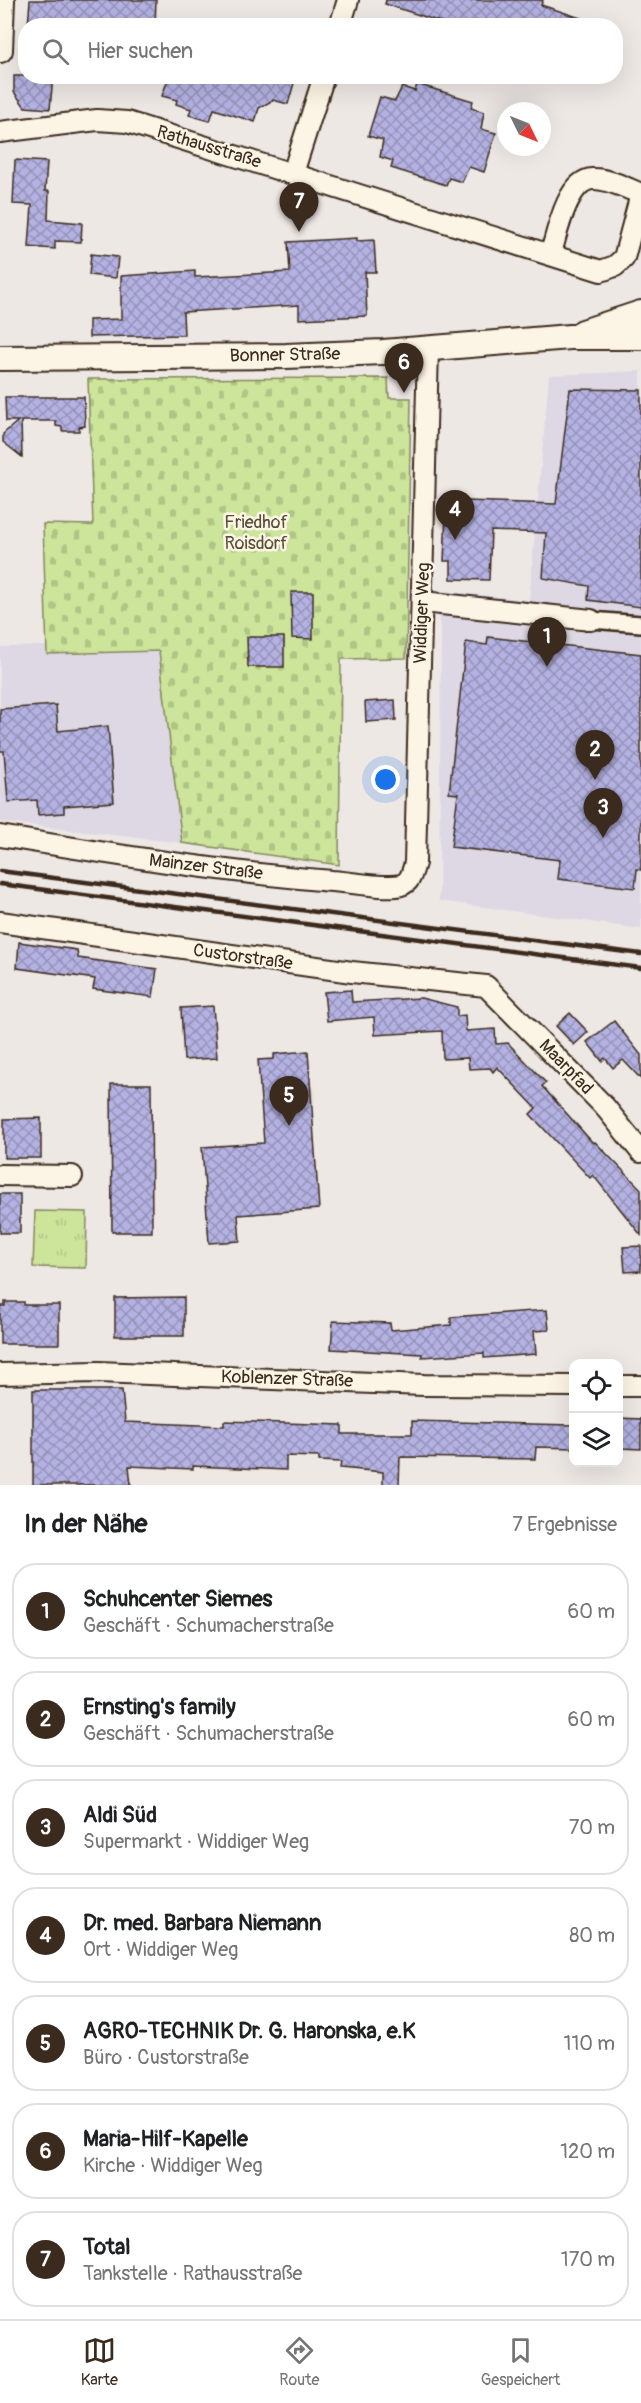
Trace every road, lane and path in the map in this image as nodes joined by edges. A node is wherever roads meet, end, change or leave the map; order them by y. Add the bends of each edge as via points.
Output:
1 (2, 0) edge
2 (348, 0) edge
3 (342, 18) edge
4 (0, 50) edge
5 (321, 84) edge
6 (0, 132) edge
7 (293, 173) junction
8 (641, 194) edge
9 (551, 253) junction
10 (641, 313) edge
11 (570, 336) junction
12 (641, 336) edge
13 (428, 348) junction
14 (0, 357) edge
15 (423, 602) junction
16 (591, 620) joint
17 (641, 624) edge
18 (0, 836) edge
19 (411, 878) joint
20 (0, 922) edge
21 (486, 986) joint
22 (641, 1152) edge
23 (0, 1175) edge
24 (72, 1176) dead end
25 (0, 1374) edge
26 (569, 1386) edge
27 (623, 1386) edge
28 (641, 1386) edge

1 - 4 street
2 - 3 street
5 - 7 street
6 - 7 street, Rathausstraße via 97,120 127,122
7 - 9 street, Rathausstraße
8 - 9 street, Rathausstraße via 594,178 583,180 571,192
8 - 9 street, Rathausstraße via 624,258 615,266 602,271
10 - 11 street, Bonner Straße
11 - 12 street, Bonner Straße
11 - 13 street, Bonner Straße
13 - 14 street, Bonner Straße via 286,356
13 - 15 street, Widdiger Weg
15 - 16 street
15 - 19 street, Widdiger Weg via 415,863
16 - 17 street
18 - 19 street, Mainzer Straße via 126,857 310,879 402,885
20 - 21 street, Custorstraße via 341,970
21 - 22 street, Maarpfad via 604,1107
23 - 24 street
25 - 26 street, Koblenzer Straße via 98,1371 424,1385
27 - 28 street

